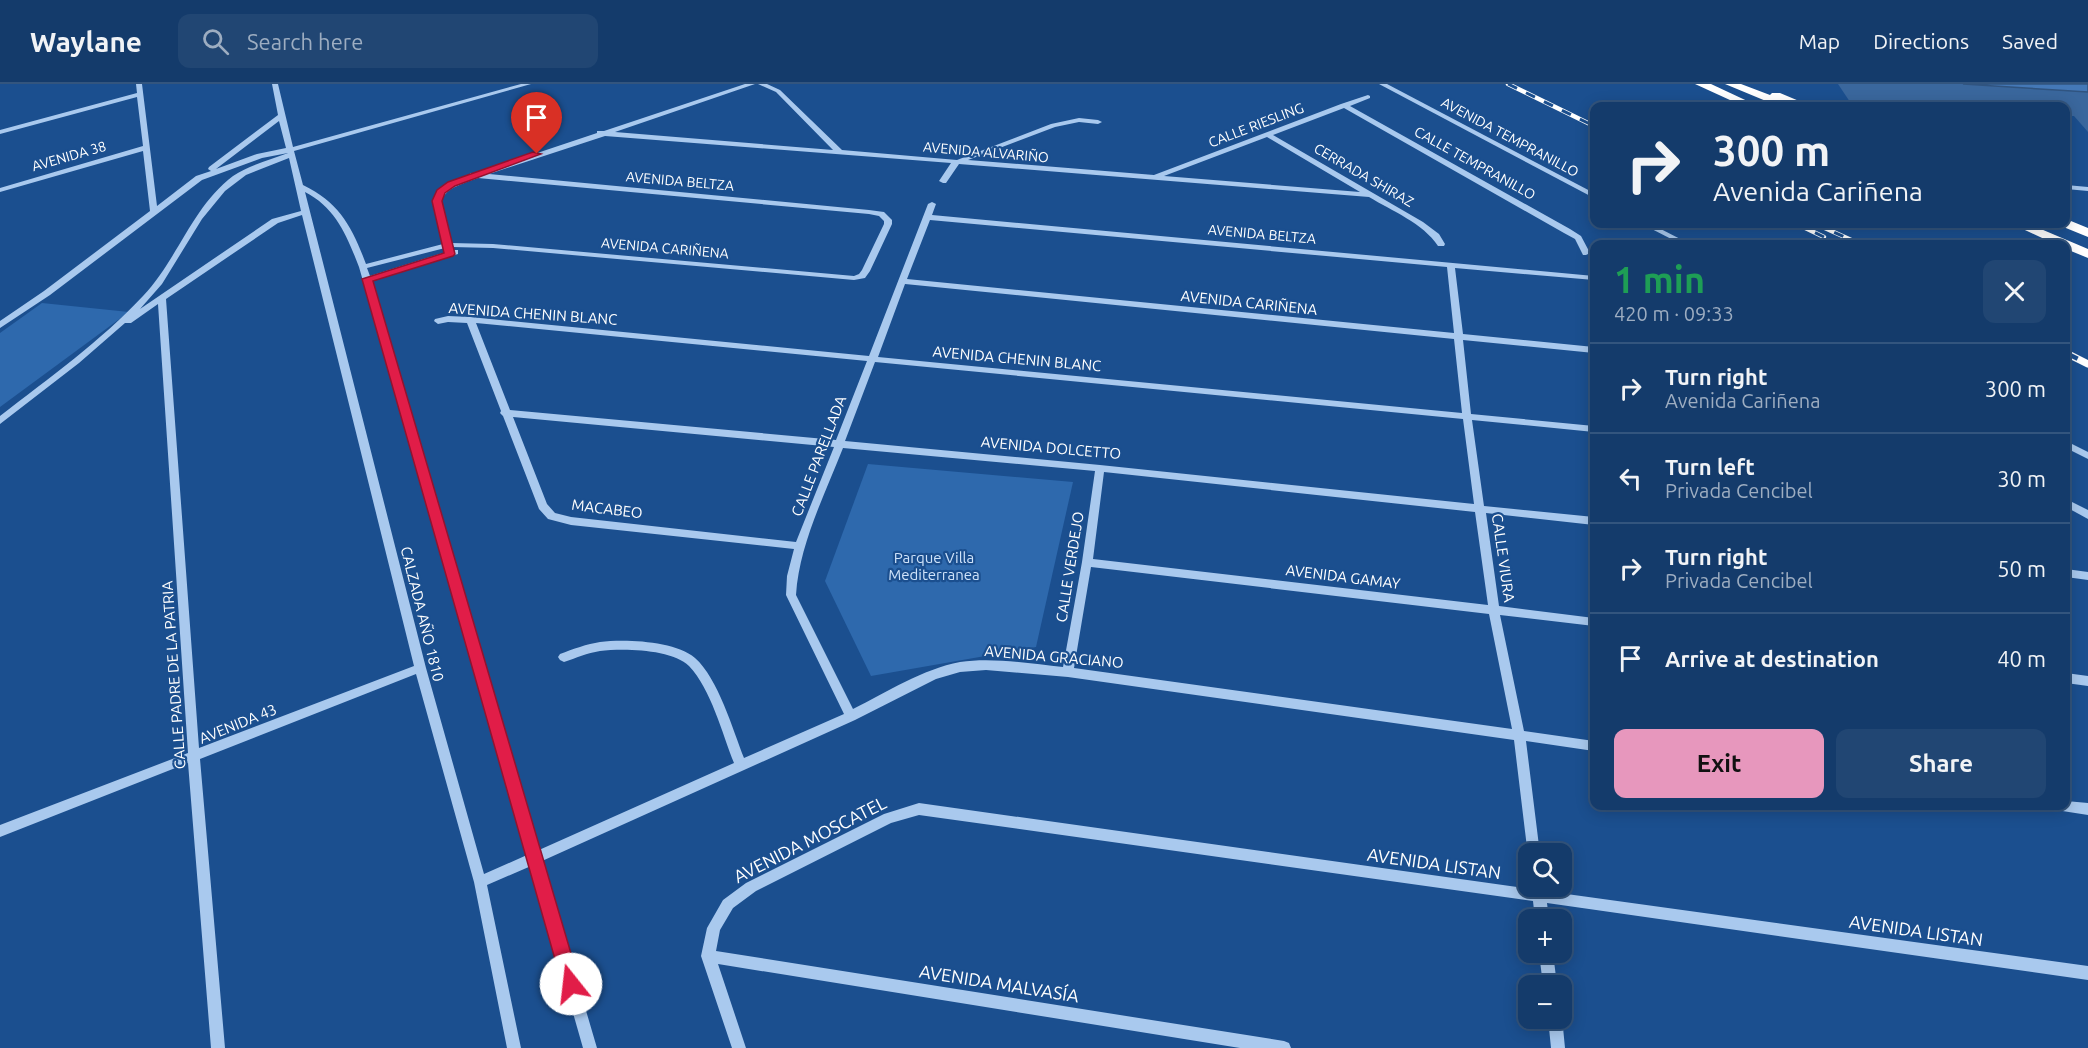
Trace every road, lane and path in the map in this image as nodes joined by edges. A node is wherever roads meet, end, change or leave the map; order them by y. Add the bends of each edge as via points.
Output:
1 (139, 84) edge
2 (275, 84) edge
3 (528, 84) edge
4 (752, 84) edge
5 (761, 84) edge
6 (1382, 84) edge
7 (1701, 84) edge
8 (1731, 84) edge
9 (1750, 84) edge
10 (140, 94) junction
11 (1368, 97) dead end
12 (1743, 102) edge
13 (1777, 102) edge
14 (1795, 102) edge
15 (1343, 105) junction
16 (281, 116) junction
17 (1098, 122) dead end
18 (0, 132) edge
19 (600, 133) junction
20 (1268, 135) junction
21 (145, 148) junction
22 (290, 151) junction
23 (840, 152) junction
24 (955, 163) junction
25 (473, 176) junction
26 (199, 178) junction
27 (1153, 178) junction
28 (943, 181) dead end
29 (301, 188) junction
30 (2070, 188) edge
31 (2088, 189) edge
32 (0, 190) edge
33 (1590, 194) edge
34 (1370, 195) junction
35 (932, 204) dead end
36 (154, 212) junction
37 (305, 212) junction
38 (927, 217) junction
39 (2070, 225) edge
40 (1654, 228) edge
41 (2028, 228) edge
42 (2088, 233) edge
43 (1678, 240) edge
44 (2056, 240) edge
45 (1441, 244) dead end
46 (2070, 246) edge
47 (449, 250) junction
48 (1586, 253) dead end
49 (2088, 254) edge
50 (1450, 265) junction
51 (363, 267) junction
52 (854, 278) joint
53 (1590, 278) edge
54 (367, 279) junction
55 (902, 281) junction
56 (162, 299) junction
57 (470, 320) junction
58 (438, 321) dead end
59 (0, 325) edge
60 (110, 332) junction
61 (1459, 337) junction
62 (1590, 350) edge
63 (871, 358) junction
64 (505, 413) junction
65 (1467, 416) junction
66 (0, 421) edge
67 (1590, 429) edge
68 (840, 444) junction
69 (2070, 446) edge
70 (2088, 456) edge
71 (1100, 468) junction
72 (2070, 505) edge
73 (1480, 508) junction
74 (2088, 515) edge
75 (1590, 521) edge
76 (800, 546) junction
77 (1087, 562) junction
78 (2070, 574) edge
79 (2088, 576) edge
80 (1494, 610) junction
81 (1590, 622) edge
82 (564, 657) dead end
83 (420, 668) junction
84 (1068, 672) junction
85 (2070, 679) edge
86 (2088, 681) edge
87 (851, 716) junction
88 (1519, 736) junction
89 (1590, 745) edge
90 (194, 757) junction
91 (741, 765) junction
92 (2070, 807) edge
93 (919, 809) joint
94 (2088, 809) edge
95 (0, 831) edge
96 (1533, 843) edge
97 (534, 856) junction
98 (480, 882) junction
99 (1518, 889) edge
100 (1572, 897) edge
101 (708, 956) junction
102 (2088, 973) edge
103 (1556, 1029) edge
104 (218, 1048) edge
105 (514, 1048) edge
106 (590, 1048) edge
107 (739, 1048) edge
108 (1284, 1048) edge
109 (1558, 1048) edge

1 - 10 street
2 - 16 street, CALZADA AÑO 1810
3 - 22 street
4 - 19 street
5 - 23 street via 778,91
6 - 33 street, AVENIDA TEMPRANILLO
7 - 12 highway
8 - 13 highway
9 - 14 highway
10 - 18 street
10 - 21 street
11 - 15 street, CALLE RIESLING
15 - 20 street, CALLE RIESLING
15 - 48 street, CALLE TEMPRANILLO via 1567,231 1578,238
16 - 22 street, CALZADA AÑO 1810
16 - 26 street
17 - 24 street via 1079,120 1053,125
19 - 23 street, AVENIDA ALVARIÑO
19 - 25 street
20 - 27 street, CALLE RIESLING
20 - 34 street, CERRADA SHIRAZ
21 - 32 street, AVENIDA 38
21 - 36 street
22 - 26 street via 225,167
22 - 29 street, CALZADA AÑO 1810
22 - 60 street via 245,173 219,192 200,214 155,287
23 - 24 street, AVENIDA ALVARIÑO
24 - 27 street, AVENIDA ALVARIÑO
24 - 28 street
25 - 47 street via 452,184 438,196
25 - 52 street, AVENIDA BELTZA via 885,216 888,224 866,271
26 - 36 street
27 - 34 street, AVENIDA ALVARIÑO
29 - 37 street, CALZADA AÑO 1810
29 - 51 street via 318,194 337,211
30 - 31 street
34 - 45 street, CERRADA SHIRAZ via 1420,224 1437,236
35 - 38 street, CALLE PARELLADA
36 - 59 street
37 - 56 street via 275,221
37 - 83 street, CALZADA AÑO 1810
38 - 50 street, AVENIDA BELTZA
38 - 55 street, CALLE PARELLADA
39 - 42 highway
40 - 43 street
41 - 44 highway
46 - 49 highway
47 - 51 street, AVENIDA CARIÑENA
47 - 52 street, AVENIDA CARIÑENA via 472,245
47 - 54 street, AVENIDA CARIÑENA
50 - 53 street, AVENIDA BELTZA
50 - 61 street, CALLE VIURA
51 - 54 street
54 - 97 street
55 - 61 street, AVENIDA CARIÑENA
55 - 63 street, CALLE PARELLADA
56 - 60 street
56 - 90 street, CALLE PADRE DE LA PATRIA
57 - 58 street, AVENIDA CHENIN BLANC
57 - 63 street, AVENIDA CHENIN BLANC
57 - 64 street, MACABEO
60 - 66 street
61 - 62 street, AVENIDA CARIÑENA
61 - 65 street, CALLE VIURA
63 - 65 street, AVENIDA CHENIN BLANC
63 - 68 street, CALLE PARELLADA
64 - 68 street, AVENIDA DOLCETTO
64 - 76 street, MACABEO via 543,506 552,516
65 - 67 street, AVENIDA CHENIN BLANC
65 - 73 street, CALLE VIURA
68 - 71 street, AVENIDA DOLCETTO
68 - 76 street, CALLE PARELLADA
69 - 70 street
71 - 73 street, AVENIDA DOLCETTO
71 - 77 street, CALLE VERDEJO
72 - 74 street
73 - 75 street, AVENIDA DOLCETTO
73 - 80 street, CALLE VIURA
76 - 87 street, CALLE PARELLADA via 791,595
77 - 80 street, AVENIDA GAMAY
77 - 84 street, CALLE VERDEJO
78 - 79 street
80 - 81 street, AVENIDA GAMAY
80 - 88 street, CALLE VIURA
82 - 91 street via 620,645 666,651 690,660 702,675
83 - 90 street, AVENIDA 43
83 - 98 street, CALZADA AÑO 1810
84 - 87 street, AVENIDA GRACIANO via 986,665 960,667 933,675
84 - 88 street, AVENIDA GRACIANO
85 - 86 street
87 - 91 street, AVENIDA GRACIANO
88 - 89 street, AVENIDA GRACIANO
88 - 96 street, CALLE VIURA
90 - 95 street, AVENIDA 43
90 - 104 street, CALLE PADRE DE LA PATRIA
91 - 97 street, AVENIDA GRACIANO
92 - 94 street
93 - 99 street, AVENIDA LISTAN
93 - 101 street, AVENIDA MOSCATEL via 888,818 751,887 728,904 714,928
97 - 98 street, AVENIDA GRACIANO
97 - 106 street
98 - 105 street, CALZADA AÑO 1810
100 - 102 street, AVENIDA LISTAN
101 - 107 street
101 - 108 street, AVENIDA MALVASÍA
103 - 109 street

